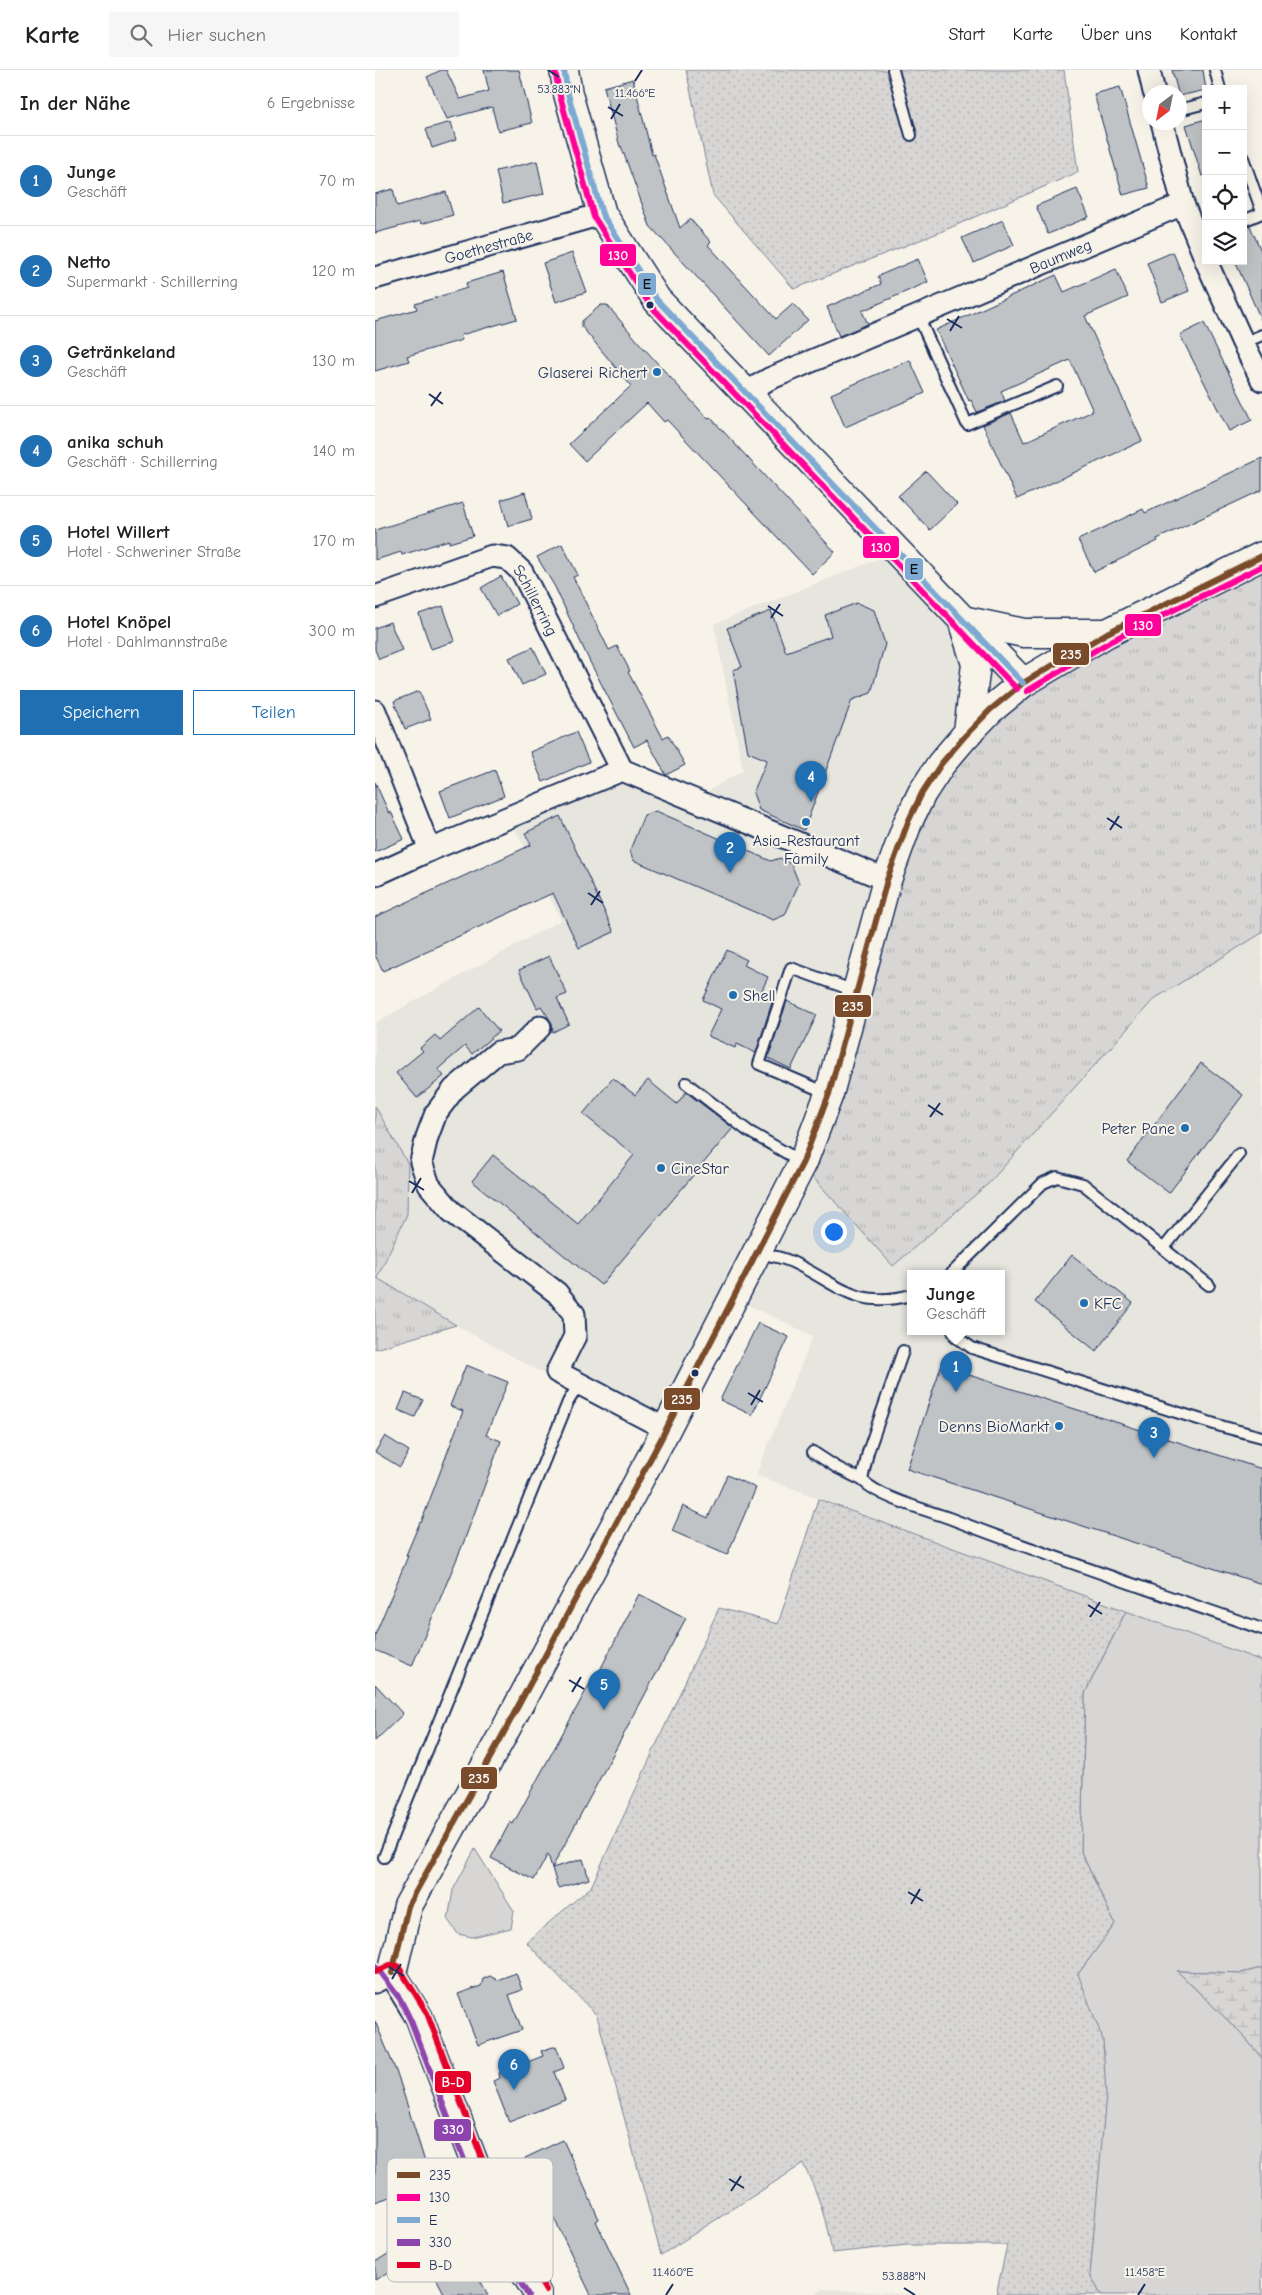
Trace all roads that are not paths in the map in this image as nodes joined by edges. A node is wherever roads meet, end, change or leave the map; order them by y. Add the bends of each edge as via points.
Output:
1 (564, 70) edge
2 (893, 70) edge
3 (1149, 70) edge
4 (1215, 70) edge
5 (1152, 85) edge
6 (1219, 85) edge
7 (1202, 104) edge
8 (1187, 108) edge
9 (1163, 130) edge
10 (911, 135) dead end
11 (1247, 170) edge
12 (1183, 204) junction
13 (1262, 213) edge
14 (601, 214) junction
15 (1247, 219) edge
16 (1201, 237) edge
17 (1208, 265) edge
18 (375, 278) edge
19 (918, 316) junction
20 (1252, 339) edge
21 (1262, 380) edge
22 (1057, 386) dead end
23 (745, 394) junction
24 (1262, 556) edge
25 (375, 596) edge
26 (962, 620) junction
27 (1107, 633) junction
28 (1023, 683) junction
29 (375, 711) edge
30 (969, 732) junction
31 (622, 770) junction
32 (430, 850) junction
33 (375, 875) edge
34 (887, 880) junction
35 (856, 991) junction
36 (541, 1027) dead end
37 (686, 1083) dead end
38 (829, 1094) junction
39 (1239, 1154) dead end
40 (803, 1162) junction
41 (1164, 1248) junction
42 (757, 1252) junction
43 (955, 1270) edge
44 (1209, 1285) dead end
45 (907, 1296) edge
46 (955, 1335) edge
47 (903, 1351) dead end
48 (579, 1384) junction
49 (666, 1429) junction
50 (1262, 1437) edge
51 (813, 1452) dead end
52 (863, 1480) junction
53 (1262, 1629) edge
54 (383, 1857) dead end
55 (375, 1951) edge
56 (383, 1977) edge
57 (473, 2158) edge
58 (530, 2282) edge
59 (538, 2295) edge

1 - 14 main road
2 - 10 lane
3 - 5 street
4 - 6 lane
7 - 8 lane
9 - 12 street
11 - 13 lane
12 - 16 street
12 - 19 street, Baumweg
13 - 15 lane
14 - 18 street, Goethestraße
14 - 23 main road via 657,300
17 - 20 street
19 - 22 lane via 967,424
19 - 23 street, Baumweg via 769,379
20 - 21 street
23 - 26 main road
24 - 27 main road
25 - 31 street, Schillerring via 491,556 507,558 522,572
26 - 27 main road via 1024,633
26 - 28 main road
26 - 30 main road via 976,664
27 - 28 main road
28 - 30 main road
29 - 32 street
30 - 34 main road via 941,764 922,793
31 - 32 street
31 - 34 street
32 - 33 street
34 - 35 main road
35 - 38 main road
35 - 38 lane via 791,968 759,1064
36 - 48 street via 517,1049 498,1052 454,1089 437,1113 421,1162 429,1184 451,1211 557,1293 574,1314 575,1336 557,1372
37 - 40 lane via 748,1131
38 - 40 main road
39 - 41 lane
40 - 42 main road
41 - 43 lane via 1083,1184 1057,1176 1043,1183
41 - 44 lane
42 - 45 lane via 790,1260 861,1299 884,1301
42 - 49 main road
46 - 50 lane via 972,1348
47 - 52 lane via 868,1452
48 - 49 street
48 - 54 lane via 568,1402
49 - 56 main road via 408,1906
51 - 52 lane
52 - 53 lane via 883,1493 976,1528
55 - 56 main road
56 - 57 street via 419,2017
58 - 59 street

